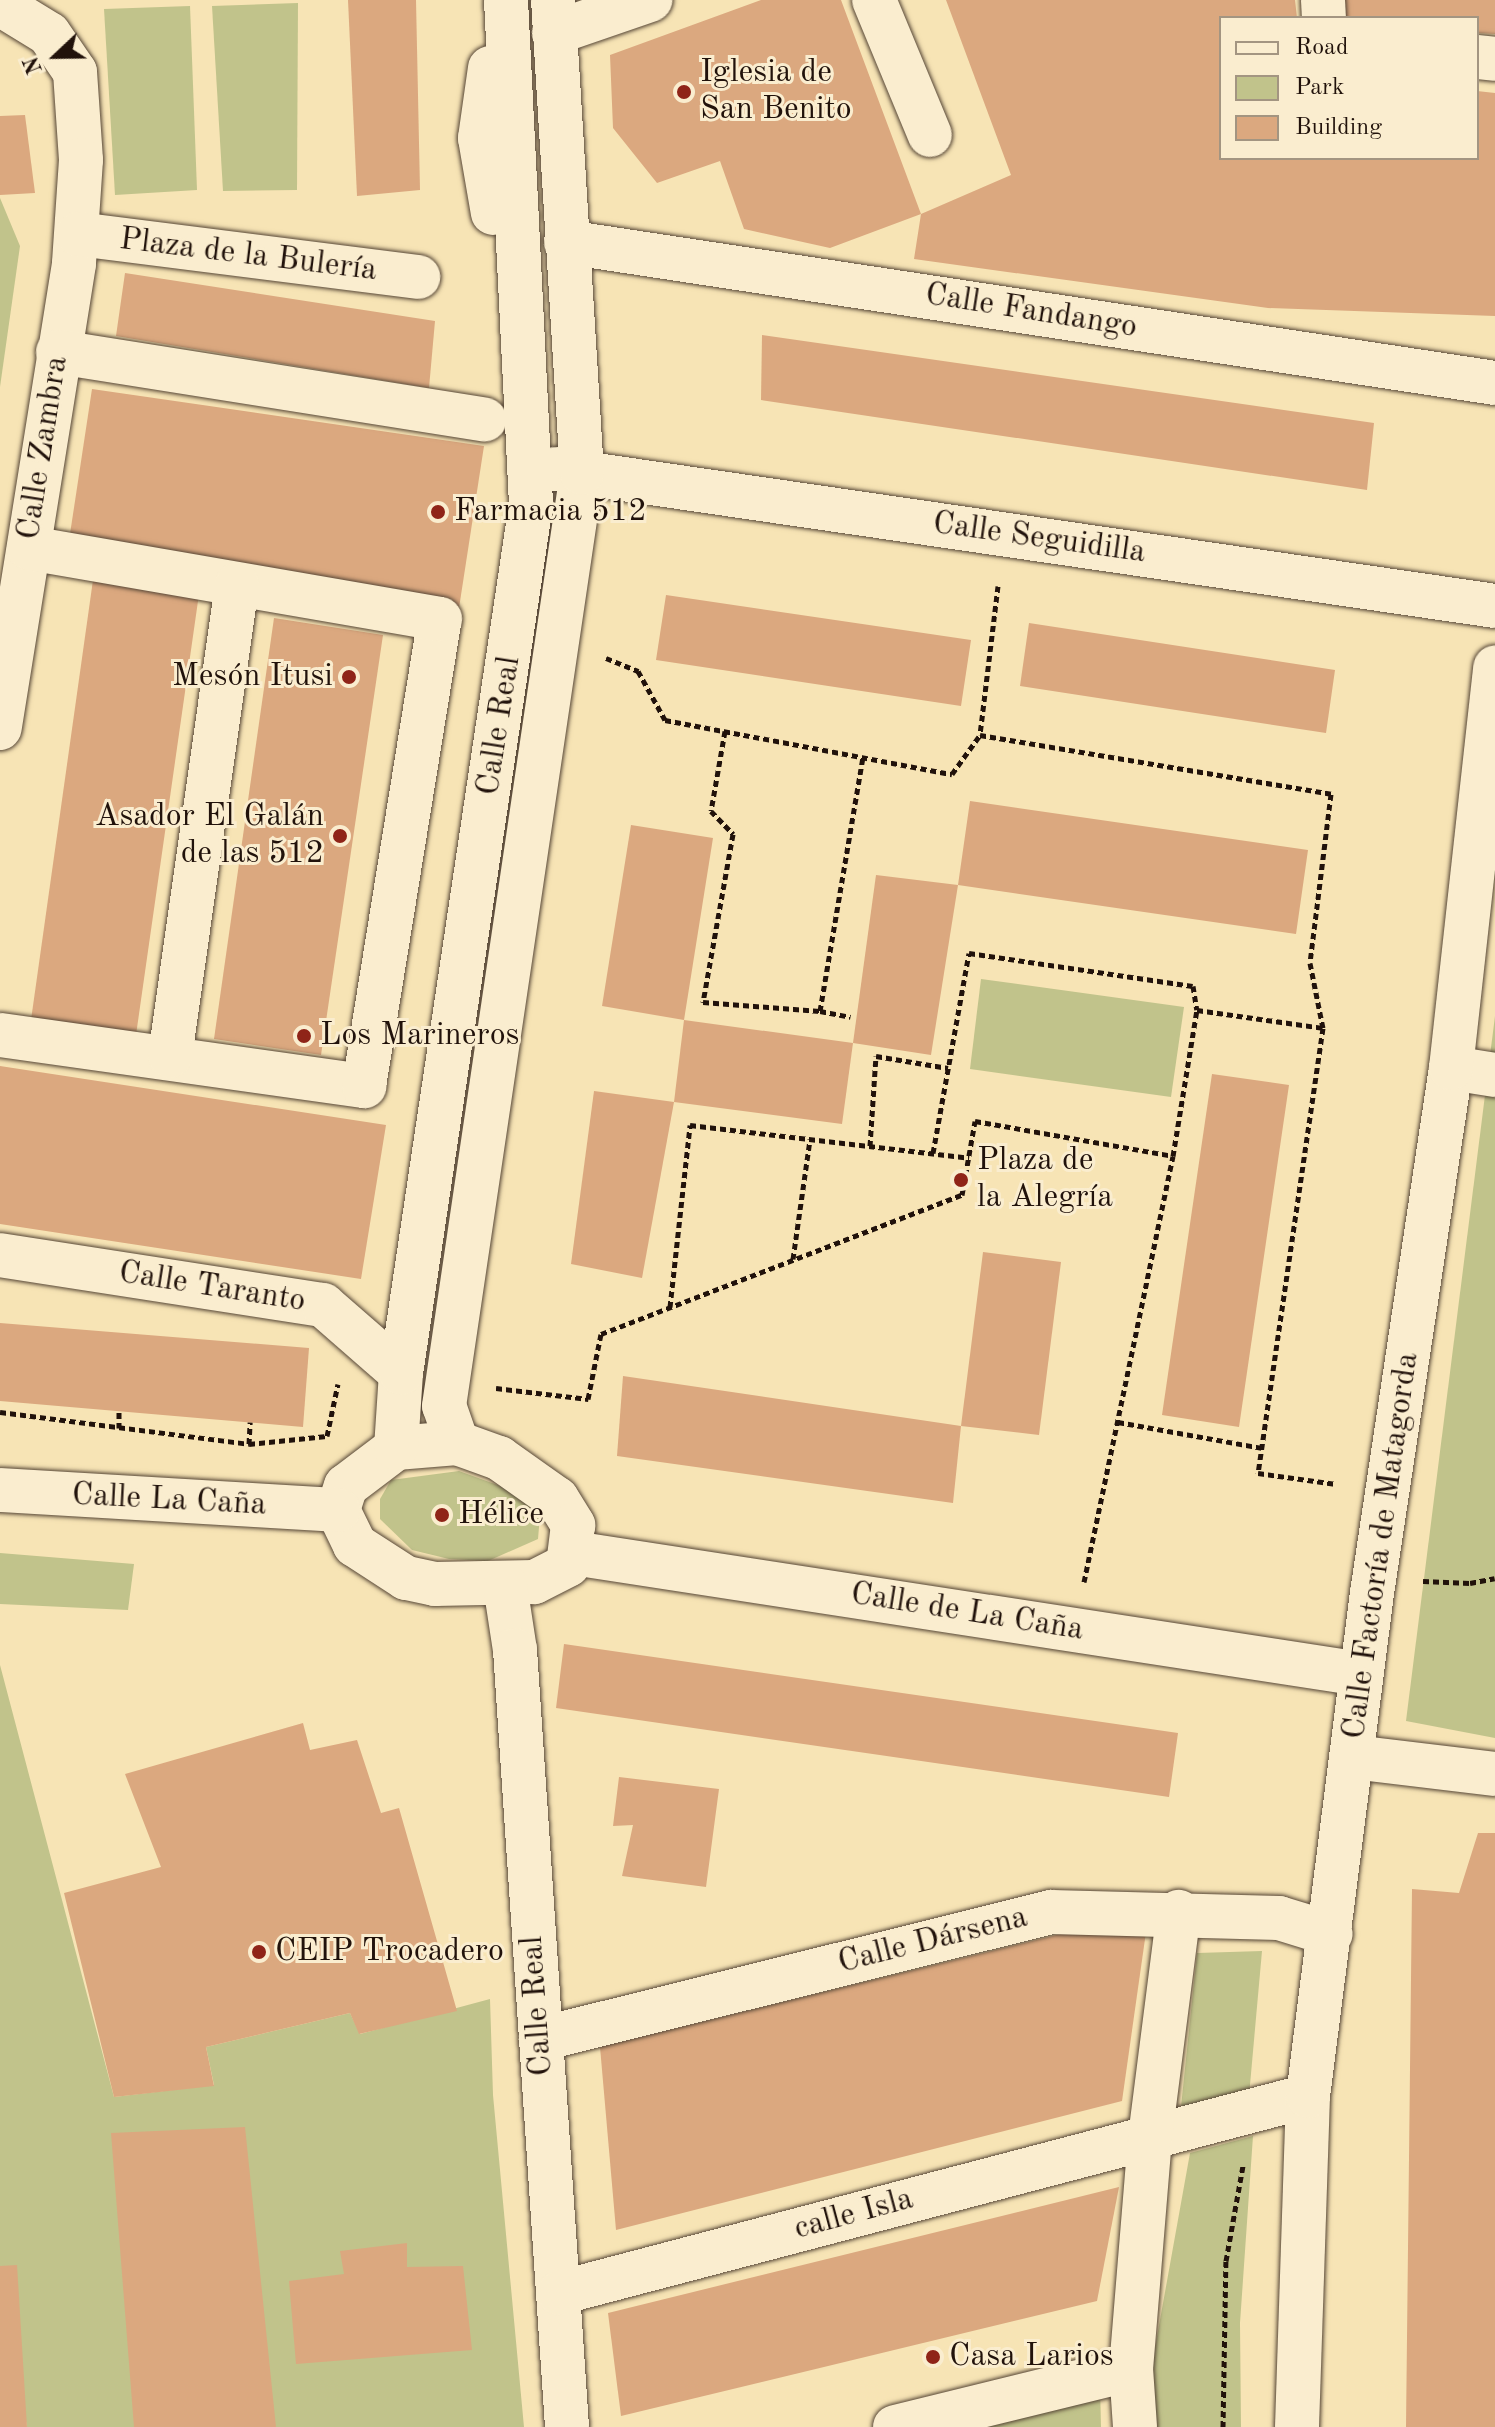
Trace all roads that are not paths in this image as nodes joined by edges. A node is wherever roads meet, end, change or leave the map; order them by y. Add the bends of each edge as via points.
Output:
1 (650, 0) edge
2 (874, 0) edge
3 (0, 4) edge
4 (506, 6) edge
5 (554, 16) edge
6 (930, 135) dead end
7 (566, 242) junction
8 (76, 249) junction
9 (418, 277) dead end
10 (58, 352) junction
11 (1495, 383) edge
12 (485, 420) dead end
13 (533, 467) junction
14 (582, 473) junction
15 (29, 548) junction
16 (237, 585) junction
17 (1495, 606) edge
18 (1495, 667) edge
19 (0, 728) edge
20 (1483, 893) edge
21 (0, 1035) edge
22 (170, 1056) junction
23 (1451, 1068) junction
24 (1495, 1075) edge
25 (0, 1255) edge
26 (401, 1373) junction
27 (457, 1443) junction
28 (396, 1448) junction
29 (0, 1490) edge
30 (338, 1510) junction
31 (573, 1553) junction
32 (505, 1585) junction
33 (1361, 1674) junction
34 (1353, 1757) junction
35 (1495, 1774) edge
36 (1179, 1912) junction
37 (1331, 1934) junction
38 (541, 2039) junction
39 (1308, 2096) junction
40 (1150, 2137) junction
41 (559, 2293) junction
42 (1131, 2369) junction
43 (567, 2427) edge
44 (899, 2427) edge
45 (1135, 2427) edge
46 (1297, 2427) edge

1 - 5 street
2 - 6 street
3 - 8 street, Calle Zambra via 49,34 75,72 81,160
4 - 13 street, Calle Real via 487,80 480,138 491,206 522,304
5 - 7 street, Calle Real
7 - 11 street, Calle Fandango
7 - 14 street, Calle Real
8 - 9 street, Plaza de la Bulería
8 - 10 street, Calle Zambra
10 - 12 street
10 - 15 street, Calle Zambra
13 - 14 street, Calle Seguidilla
13 - 26 street, Calle Real via 516,627
14 - 17 street, Calle Seguidilla
14 - 27 street, Calle Real via 444,1406
15 - 16 street
15 - 19 street, Calle Zambra
16 - 22 street
16 - 22 street via 440,619 364,1086
18 - 20 street, Calle Factoría de Matagorda
20 - 23 street, Calle Factoría de Matagorda
21 - 22 street
23 - 24 street
23 - 33 street, Calle Factoría de Matagorda
25 - 26 street, Calle Taranto via 323,1305
26 - 28 street, Calle Real
27 - 28 street
27 - 31 street via 499,1458 557,1499 573,1525
28 - 30 street via 346,1486
29 - 30 street, Calle La Caña
30 - 32 street via 355,1545 406,1578
31 - 32 street via 568,1565 554,1574
31 - 33 street, Calle de La Caña
32 - 38 street, Calle Real via 515,1650
33 - 34 street, Calle Factoría de Matagorda
34 - 35 street
34 - 37 street, Calle Factoría de Matagorda
36 - 37 street, Calle Dársena via 1279,1918
36 - 38 street, Calle Dársena via 1051,1912
36 - 40 street
37 - 39 street, Calle Factoría de Matagorda
38 - 41 street, Calle Real
39 - 40 street, calle Isla
39 - 46 street, Calle Factoría de Matagorda
40 - 41 street, calle Isla
40 - 42 street
41 - 43 street, Calle Real
42 - 44 street
42 - 45 street

